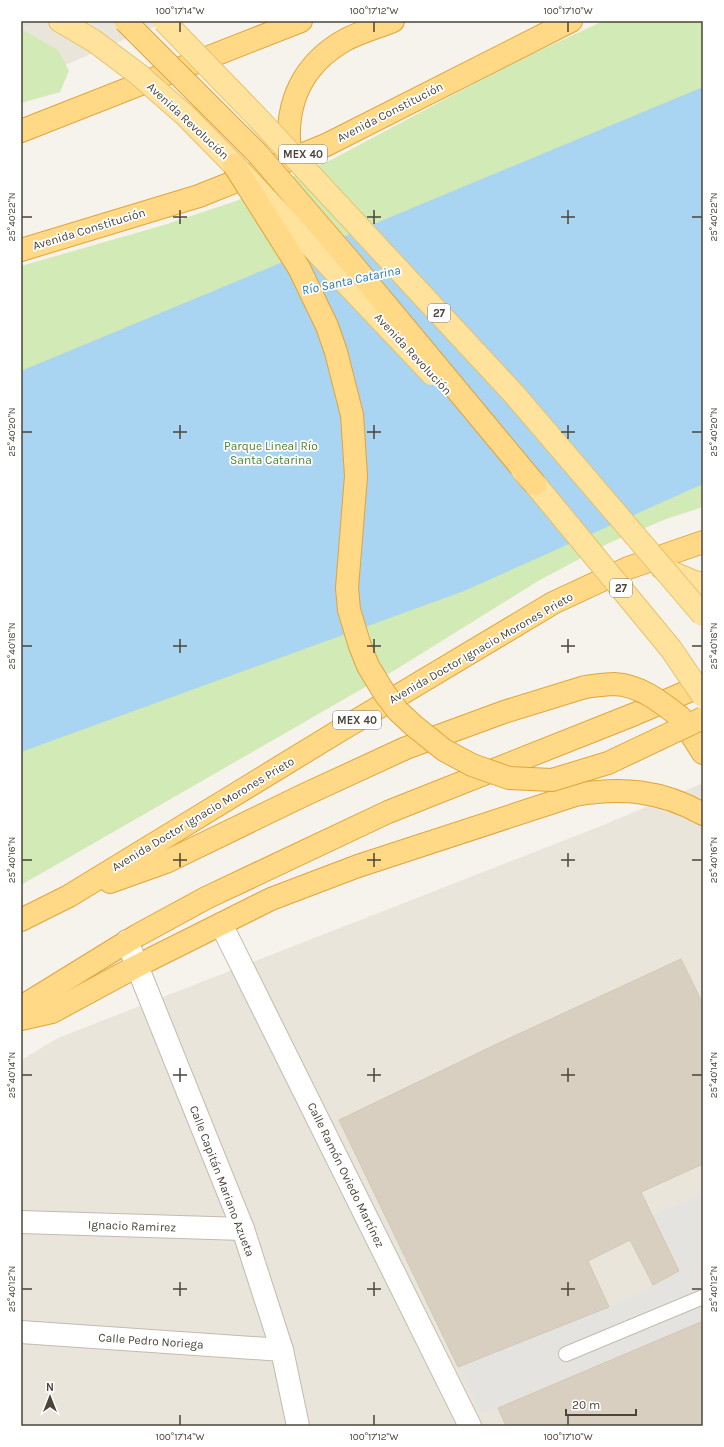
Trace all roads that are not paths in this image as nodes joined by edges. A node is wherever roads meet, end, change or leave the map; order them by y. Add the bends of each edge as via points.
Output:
1 (60, 21) edge
2 (125, 21) edge
3 (164, 21) edge
4 (301, 21) edge
5 (393, 21) edge
6 (571, 21) edge
7 (21, 131) edge
8 (290, 153) junction
9 (234, 165) junction
10 (21, 250) edge
11 (535, 484) junction
12 (703, 542) edge
13 (662, 568) junction
14 (703, 584) edge
15 (703, 616) edge
16 (703, 685) edge
17 (703, 696) edge
18 (703, 718) edge
19 (703, 753) edge
20 (703, 814) edge
21 (69, 896) junction
22 (21, 920) edge
23 (221, 924) junction
24 (127, 941) junction
25 (137, 966) junction
26 (21, 1007) edge
27 (21, 1019) edge
28 (21, 1222) edge
29 (243, 1229) junction
30 (703, 1297) edge
31 (21, 1332) edge
32 (282, 1350) junction
33 (566, 1354) dead end
34 (298, 1426) edge
35 (470, 1426) edge

1 - 9 main road, Avenida Revolución / 27, bridge via 94,41 138,74 186,116
2 - 11 highway, bridge via 258,154
3 - 8 main road, 27, bridge
4 - 7 highway
5 - 8 highway via 348,39 328,51 306,74 292,104 288,136
6 - 10 highway, Avenida Constitución / MEX 40 via 326,145 199,196
8 - 13 main road, 27, bridge via 514,394
9 - 11 main road, Avenida Revolución / 27, bridge
9 - 18 highway, bridge via 299,268 327,326 336,352 352,415 356,476 347,588 349,610 368,666 398,711 444,750 472,765 509,778 552,780 608,763
11 - 17 main road, Avenida Revolución / 27, bridge via 671,649
12 - 21 highway, Avenida Doctor Ignacio Morones Prieto / MEX 40 via 628,568 553,603
13 - 14 main road
13 - 15 main road, 27, bridge
16 - 24 highway via 388,812 206,898
19 - 21 highway, bridge via 680,718 656,698 636,688 614,684 585,687 504,712 406,748 166,862
20 - 23 highway via 662,796 640,792 597,791 575,795 358,866 271,899
21 - 22 highway, Avenida Doctor Ignacio Morones Prieto / MEX 40
23 - 25 highway
23 - 35 street, Calle Ramón Oviedo Martínez
24 - 25 street, Calle Capitán Mariano Azueta
24 - 26 highway
25 - 27 highway via 52,1012
25 - 29 street, Calle Capitán Mariano Azueta
28 - 29 street, Ignacio Ramirez
29 - 32 street, Calle Capitán Mariano Azueta
30 - 33 lane
31 - 32 street, Calle Pedro Noriega
32 - 34 street, Calle Capitán Mariano Azueta

